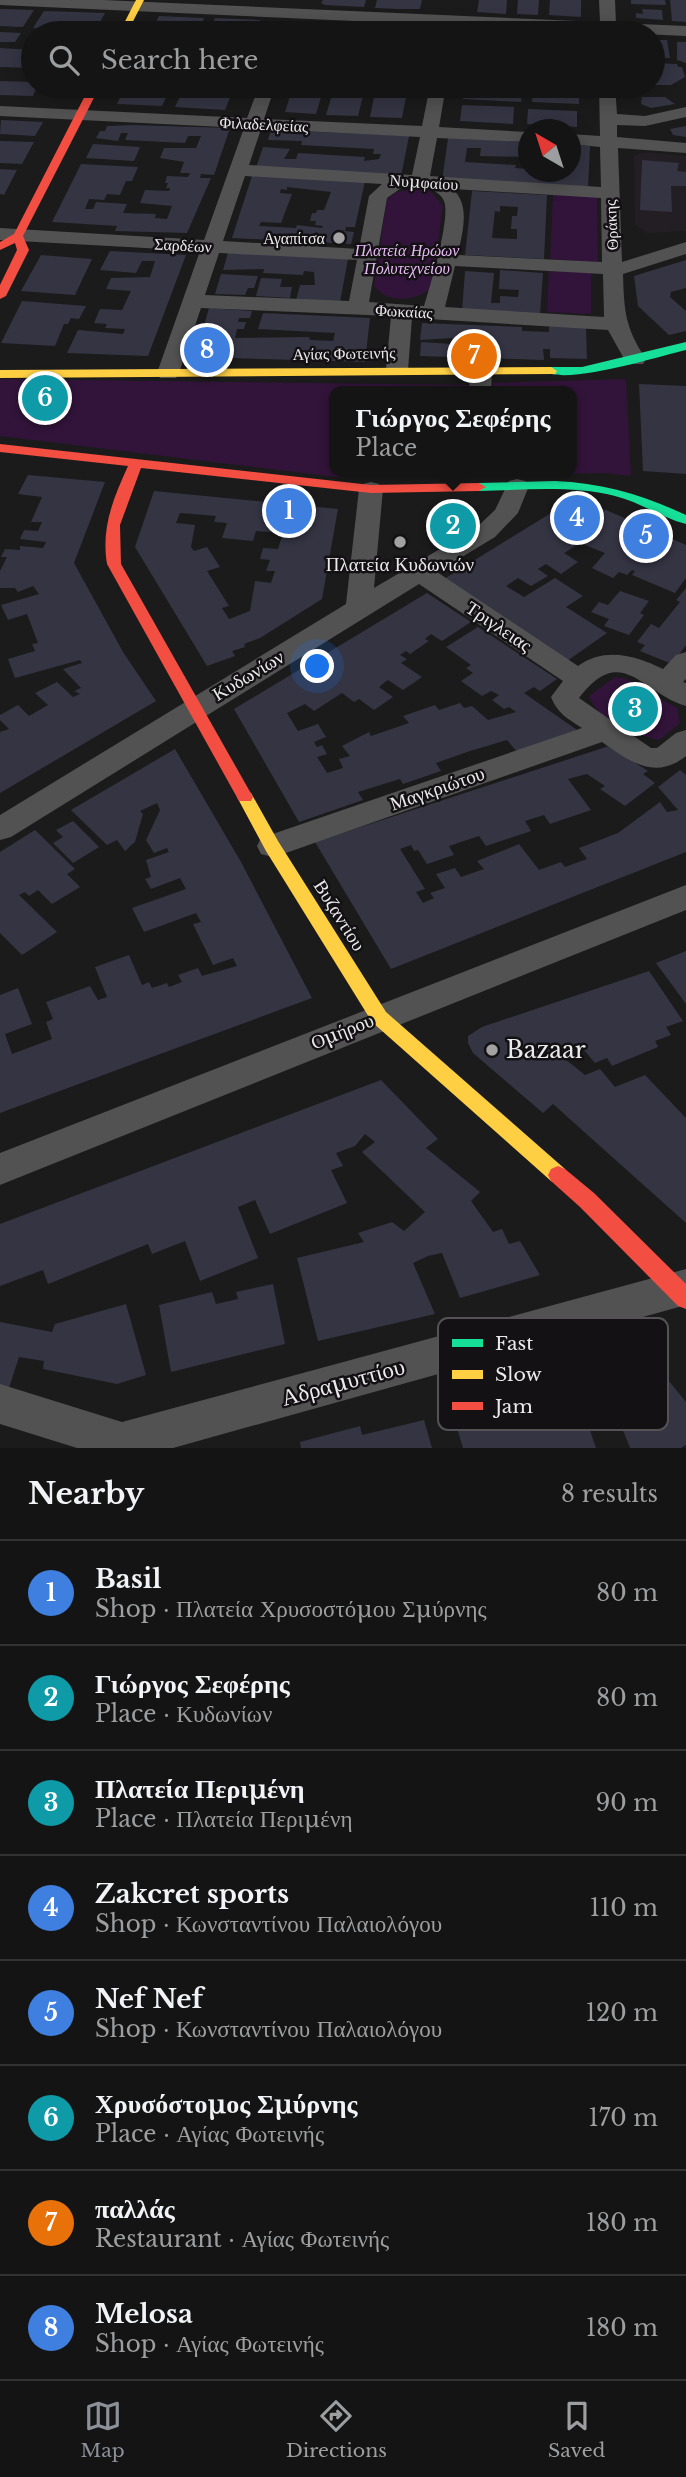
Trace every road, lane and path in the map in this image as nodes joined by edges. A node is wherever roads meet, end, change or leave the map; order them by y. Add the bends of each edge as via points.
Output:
1 (0, 0) edge
2 (453, 0) edge
3 (607, 0) edge
4 (139, 3) edge
5 (295, 7) edge
6 (129, 21) edge
7 (402, 21) edge
8 (449, 21) edge
9 (608, 21) edge
10 (665, 31) edge
11 (686, 31) edge
12 (90, 98) edge
13 (263, 98) edge
14 (436, 98) edge
15 (607, 98) edge
16 (0, 111) edge
17 (686, 113) edge
18 (80, 116) junction
19 (607, 119) junction
20 (254, 123) junction
21 (429, 132) junction
22 (518, 136) edge
23 (581, 140) edge
24 (607, 141) junction
25 (686, 148) edge
26 (238, 170) junction
27 (399, 181) junction
28 (426, 183) junction
29 (610, 193) junction
30 (9, 235) edge
31 (212, 246) junction
32 (0, 247) edge
33 (686, 248) edge
34 (366, 255) junction
35 (447, 260) junction
36 (614, 269) junction
37 (0, 296) edge
38 (193, 301) junction
39 (358, 308) junction
40 (402, 311) junction
41 (433, 313) junction
42 (616, 324) junction
43 (686, 346) edge
44 (635, 359) junction
45 (397, 370) junction
46 (169, 373) junction
47 (0, 374) edge
48 (481, 382) edge
49 (0, 448) edge
50 (136, 464) junction
51 (475, 479) edge
52 (517, 486) junction
53 (371, 489) junction
54 (686, 520) edge
55 (419, 572) junction
56 (359, 609) junction
57 (686, 661) edge
58 (579, 679) junction
59 (676, 690) edge
60 (194, 708) junction
61 (603, 731) junction
62 (686, 740) edge
63 (0, 829) edge
64 (272, 846) junction
65 (686, 897) edge
66 (379, 1017) junction
67 (0, 1169) edge
68 (684, 1292) edge
69 (589, 1318) edge
70 (438, 1359) edge
71 (0, 1405) edge
72 (123, 1445) edge

1 - 4 street
2 - 8 street
3 - 9 street
4 - 5 street
4 - 6 street
5 - 7 street
10 - 11 street
12 - 18 street
13 - 20 street
14 - 21 street
15 - 19 street, Θράκης
16 - 18 street, Φιλαδελφείας
17 - 19 street via 645,121
18 - 20 street, Φιλαδελφείας
18 - 30 street
19 - 24 street, Θράκης
20 - 21 street, Φιλαδελφείας
20 - 26 street
21 - 22 street, Φιλαδελφείας
21 - 28 street
23 - 24 street
24 - 25 street
24 - 29 street, Θράκης
26 - 27 street, Νυμφαίου
26 - 31 street
27 - 28 street, Νυμφαίου
27 - 34 street via 378,195
28 - 29 street, Νυμφαίου
28 - 35 street via 449,195 455,207
29 - 36 street, Θράκης
30 - 31 street, Σαρδέων
30 - 32 street
30 - 37 street via 23,250
31 - 34 street, Σαρδέων
31 - 38 street
33 - 36 street
34 - 39 street
35 - 36 street
35 - 41 street
36 - 42 street, Θράκης
38 - 39 street, Φωκαίας
38 - 46 street
39 - 40 street, Φωκαίας
40 - 41 street, Φωκαίας
40 - 45 street
41 - 42 street, Φωκαίας
42 - 44 street, Θράκης
43 - 44 street, Αγίας Φωτεινής
44 - 48 street, Αγίας Φωτεινής via 582,371
45 - 46 street, Αγίας Φωτεινής
45 - 48 street, Αγίας Φωτεινής
46 - 47 street, Αγίας Φωτεινής
49 - 50 street
50 - 53 street
50 - 60 street, Βυζαντίου via 110,527 108,547
51 - 52 street
51 - 53 street
52 - 54 street via 604,490 631,496
52 - 55 street, Κυδωνίων via 506,513 486,532
53 - 56 street
55 - 56 street, Κυδωνίων
55 - 58 street, Τριγλειας
56 - 60 street, Κυδωνίων
57 - 59 street
58 - 59 street via 614,660
58 - 61 street via 565,697 568,705
60 - 63 street, Κυδωνίων
60 - 64 street, Βυζαντίου
61 - 62 street via 655,760
61 - 64 street, Μαγκριώτου
64 - 66 street, Βυζαντίου
65 - 66 street, Ομήρου
66 - 67 street, Ομήρου
66 - 68 street, Βυζαντίου
68 - 69 street, Αδραμυττίου
70 - 72 street, Αδραμυττίου
71 - 72 street, Αδραμυττίου

